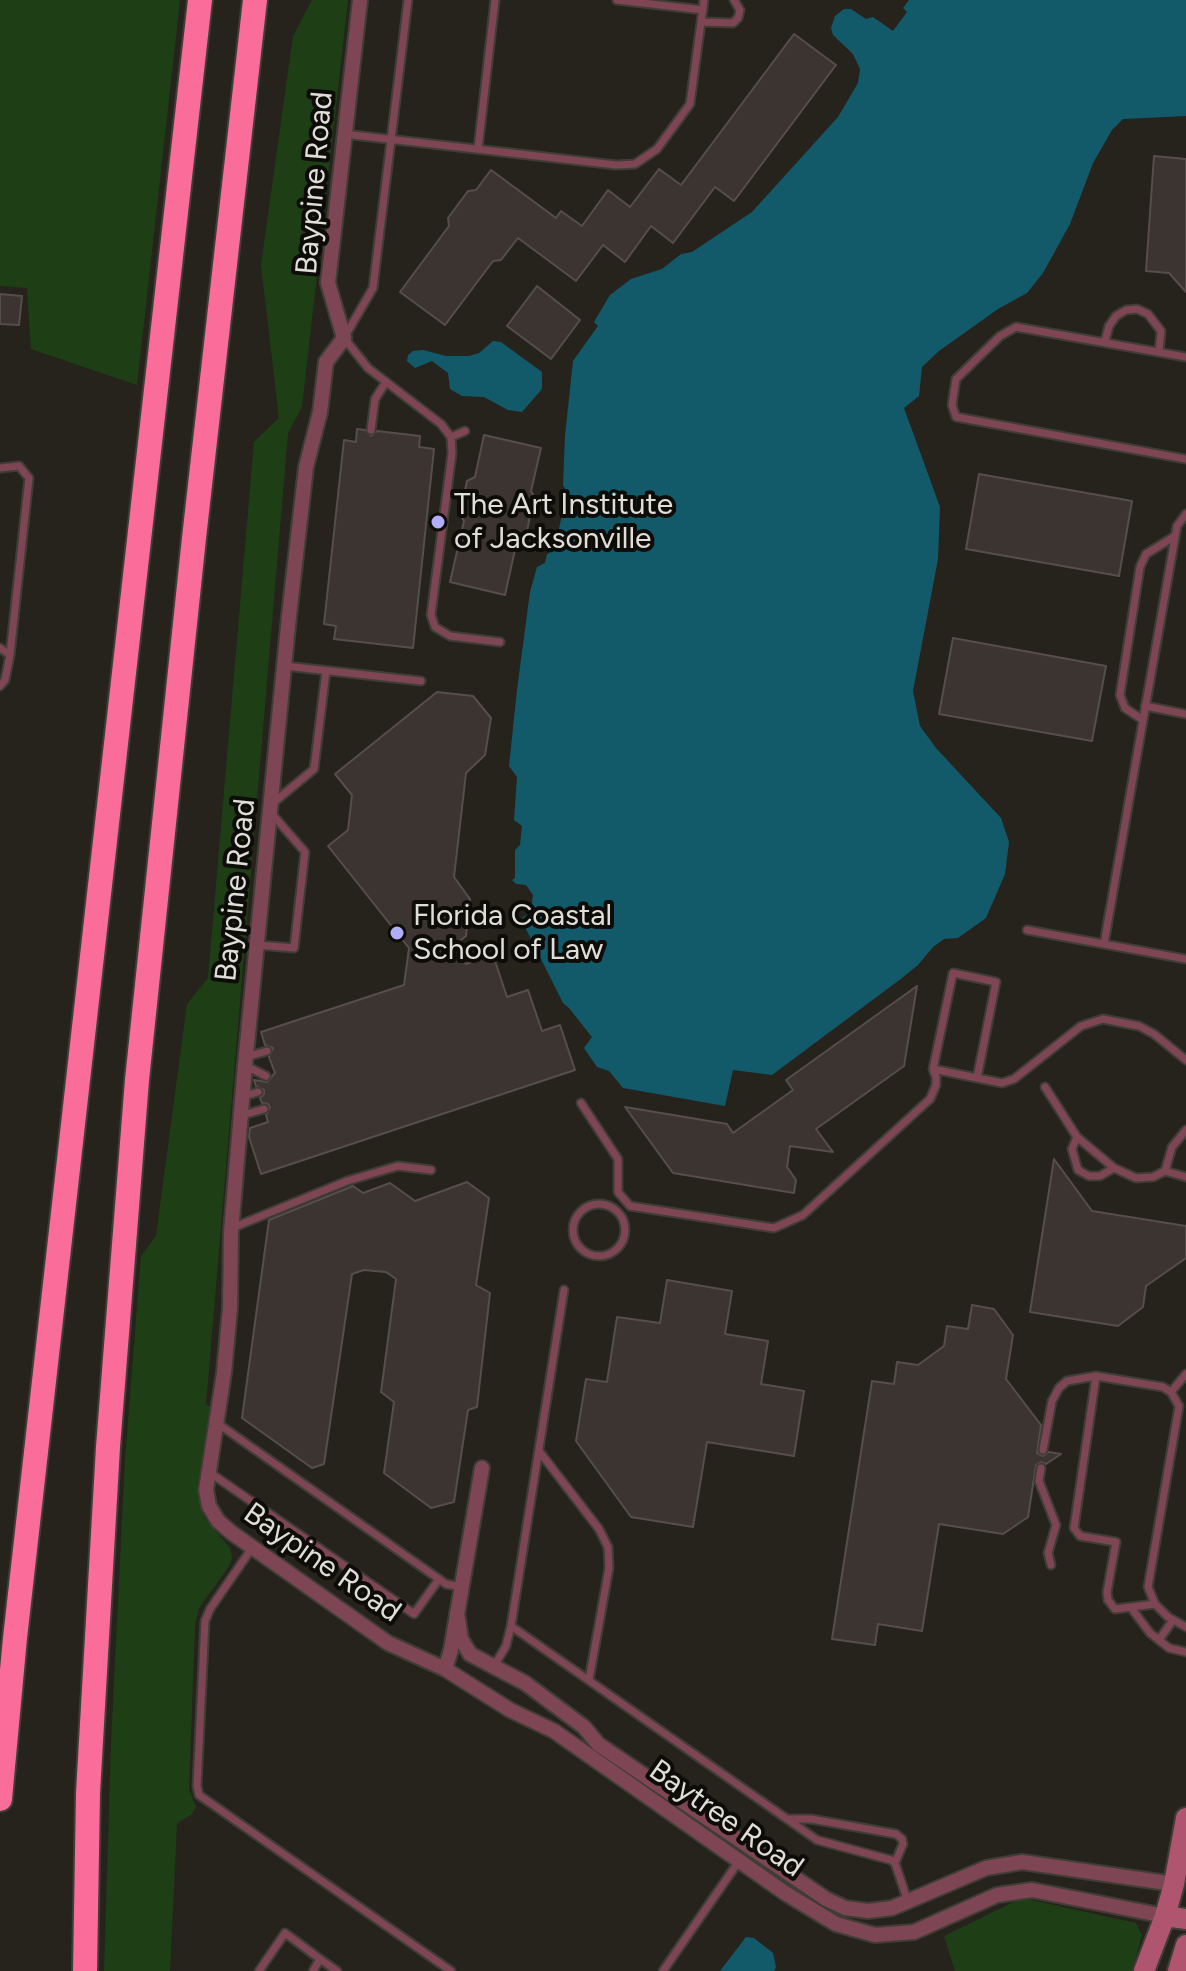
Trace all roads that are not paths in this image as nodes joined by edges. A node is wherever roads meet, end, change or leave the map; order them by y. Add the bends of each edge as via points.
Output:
1 (200, 0) edge
2 (255, 0) edge
3 (360, 0) edge
4 (408, 0) edge
5 (495, 0) edge
6 (617, 0) edge
7 (704, 0) edge
8 (734, 0) edge
9 (703, 10) junction
10 (701, 22) junction
11 (344, 134) junction
12 (391, 139) junction
13 (478, 149) junction
14 (344, 338) junction
15 (1105, 341) junction
16 (1159, 352) junction
17 (1186, 357) edge
18 (386, 382) junction
19 (371, 430) dead end
20 (465, 431) dead end
21 (451, 437) junction
22 (1186, 459) edge
23 (0, 468) edge
24 (1186, 514) edge
25 (1175, 536) junction
26 (500, 642) dead end
27 (0, 648) edge
28 (10, 655) junction
29 (285, 666) junction
30 (326, 671) junction
31 (421, 681) dead end
32 (0, 686) edge
33 (1145, 706) junction
34 (1186, 714) edge
35 (1143, 720) junction
36 (271, 808) junction
37 (1027, 930) dead end
38 (1104, 944) junction
39 (256, 945) junction
40 (1186, 959) edge
41 (267, 1051) dead end
42 (1186, 1060) edge
43 (245, 1061) junction
44 (933, 1069) junction
45 (266, 1076) dead end
46 (977, 1078) junction
47 (1045, 1087) dead end
48 (581, 1103) dead end
49 (264, 1109) dead end
50 (243, 1115) junction
51 (1186, 1130) edge
52 (1077, 1137) junction
53 (1114, 1168) junction
54 (431, 1170) dead end
55 (1165, 1171) junction
56 (1186, 1177) edge
57 (623, 1201) junction
58 (615, 1209) junction
59 (232, 1228) junction
60 (564, 1290) dead end
61 (1186, 1374) edge
62 (1096, 1376) junction
63 (1171, 1392) junction
64 (217, 1423) junction
65 (1043, 1450) dead end
66 (539, 1451) junction
67 (482, 1468) dead end
68 (1041, 1468) dead end
69 (209, 1472) junction
70 (252, 1548) junction
71 (1051, 1565) dead end
72 (439, 1579) junction
73 (462, 1587) junction
74 (1155, 1604) junction
75 (1132, 1609) junction
76 (457, 1613) junction
77 (1173, 1620) junction
78 (511, 1626) junction
79 (1186, 1627) edge
80 (1159, 1640) junction
81 (1186, 1652) edge
82 (494, 1666) junction
83 (445, 1669) junction
84 (589, 1680) junction
85 (598, 1744) junction
86 (0, 1799) edge
87 (1186, 1818) edge
88 (787, 1819) junction
89 (739, 1861) junction
90 (895, 1863) junction
91 (1180, 1884) edge
92 (908, 1902) junction
93 (1165, 1916) junction
94 (1186, 1919) edge
95 (1186, 1945) edge
96 (320, 1959) junction
97 (85, 1971) edge
98 (259, 1971) edge
99 (313, 1971) edge
100 (337, 1971) edge
101 (451, 1971) edge
102 (663, 1971) edge
103 (1144, 1971) edge
104 (1178, 1971) edge

1 - 86 highway
2 - 97 highway via 137,1080 107,1463 88,1793
3 - 11 street, Baypine Road
4 - 12 lane
5 - 13 lane
6 - 9 lane
7 - 9 lane
8 - 10 lane via 740,10 733,23
9 - 10 lane
10 - 13 lane via 690,104 659,147 635,164
11 - 12 lane
11 - 14 street, Baypine Road via 328,283
12 - 13 lane
12 - 14 lane via 373,288
14 - 18 lane
14 - 29 street, Baypine Road via 326,362 306,467
15 - 16 lane
15 - 16 lane via 1116,316 1137,309 1161,331
15 - 22 lane via 1023,327 1008,330 956,379 956,417
16 - 17 lane
18 - 19 lane via 375,399
18 - 21 lane
20 - 21 lane
21 - 26 lane via 432,621 450,636
23 - 28 lane via 19,466 29,478
24 - 25 lane
25 - 33 lane
25 - 35 lane via 1146,554 1140,567 1120,695 1125,708
27 - 28 lane
28 - 32 lane
29 - 30 lane
29 - 36 street, Baypine Road
30 - 31 lane
30 - 36 lane via 314,769
33 - 34 lane
33 - 35 lane
35 - 38 lane
36 - 39 street, Baypine Road
36 - 39 lane via 305,852 294,948
37 - 38 lane
38 - 40 lane
39 - 43 street, Baypine Road
41 - 43 lane
42 - 46 lane via 1139,1026 1103,1019 1081,1026 1014,1079 1002,1083
43 - 45 lane
43 - 50 street, Baypine Road via 251,1094
44 - 46 lane
44 - 46 lane via 953,973 996,982
44 - 57 lane via 936,1085 930,1099 803,1215 783,1226 762,1228 639,1210
47 - 52 lane
48 - 57 lane via 618,1159 617,1188
49 - 50 lane
50 - 59 street, Baypine Road
51 - 55 lane via 1172,1147
52 - 53 lane
52 - 53 lane via 1072,1149 1078,1170 1100,1176
53 - 55 lane via 1136,1178
54 - 59 lane via 398,1166
55 - 56 lane
57 - 58 lane
58 - 58 lane via 626,1231 621,1246 608,1255 585,1252 573,1231 578,1215 591,1205
59 - 64 street, Baypine Road via 230,1308
60 - 66 lane
61 - 63 lane
62 - 63 lane
62 - 65 lane via 1067,1381 1059,1388
62 - 75 lane via 1074,1528 1080,1536 1116,1542 1108,1600 1115,1609
63 - 74 lane via 1179,1406 1148,1587
64 - 69 street, Baypine Road
64 - 72 lane
66 - 78 lane
66 - 84 lane via 608,1547
67 - 73 street
68 - 71 lane via 1042,1493 1056,1525 1048,1553
69 - 70 street, Baypine Road via 206,1495 213,1515
69 - 72 lane via 414,1614
70 - 83 street, Baypine Road via 388,1643
70 - 101 lane via 205,1621 199,1795
72 - 73 lane
73 - 76 street
74 - 75 lane
74 - 77 lane
75 - 80 lane
76 - 82 street, Baytree Road via 464,1647
76 - 83 street
77 - 79 lane
77 - 80 lane
78 - 82 lane
78 - 84 lane
80 - 81 lane
82 - 85 street, Baytree Road via 584,1727
83 - 85 street, Baytree Road via 472,1667 509,1683
83 - 89 street, Baytree Road via 554,1731
84 - 88 lane
85 - 92 street, Baytree Road via 835,1904 868,1911
87 - 91 street
88 - 90 lane via 819,1841
88 - 90 lane via 897,1835 903,1844
89 - 93 street, Baytree Road via 826,1919 875,1935 914,1932 997,1895 1032,1890
89 - 102 lane
90 - 92 lane
91 - 92 street, Baytree Road via 1022,1862 986,1868
91 - 93 street
93 - 94 street
93 - 103 street
95 - 104 street
96 - 98 lane via 285,1933
96 - 99 lane
96 - 100 lane

